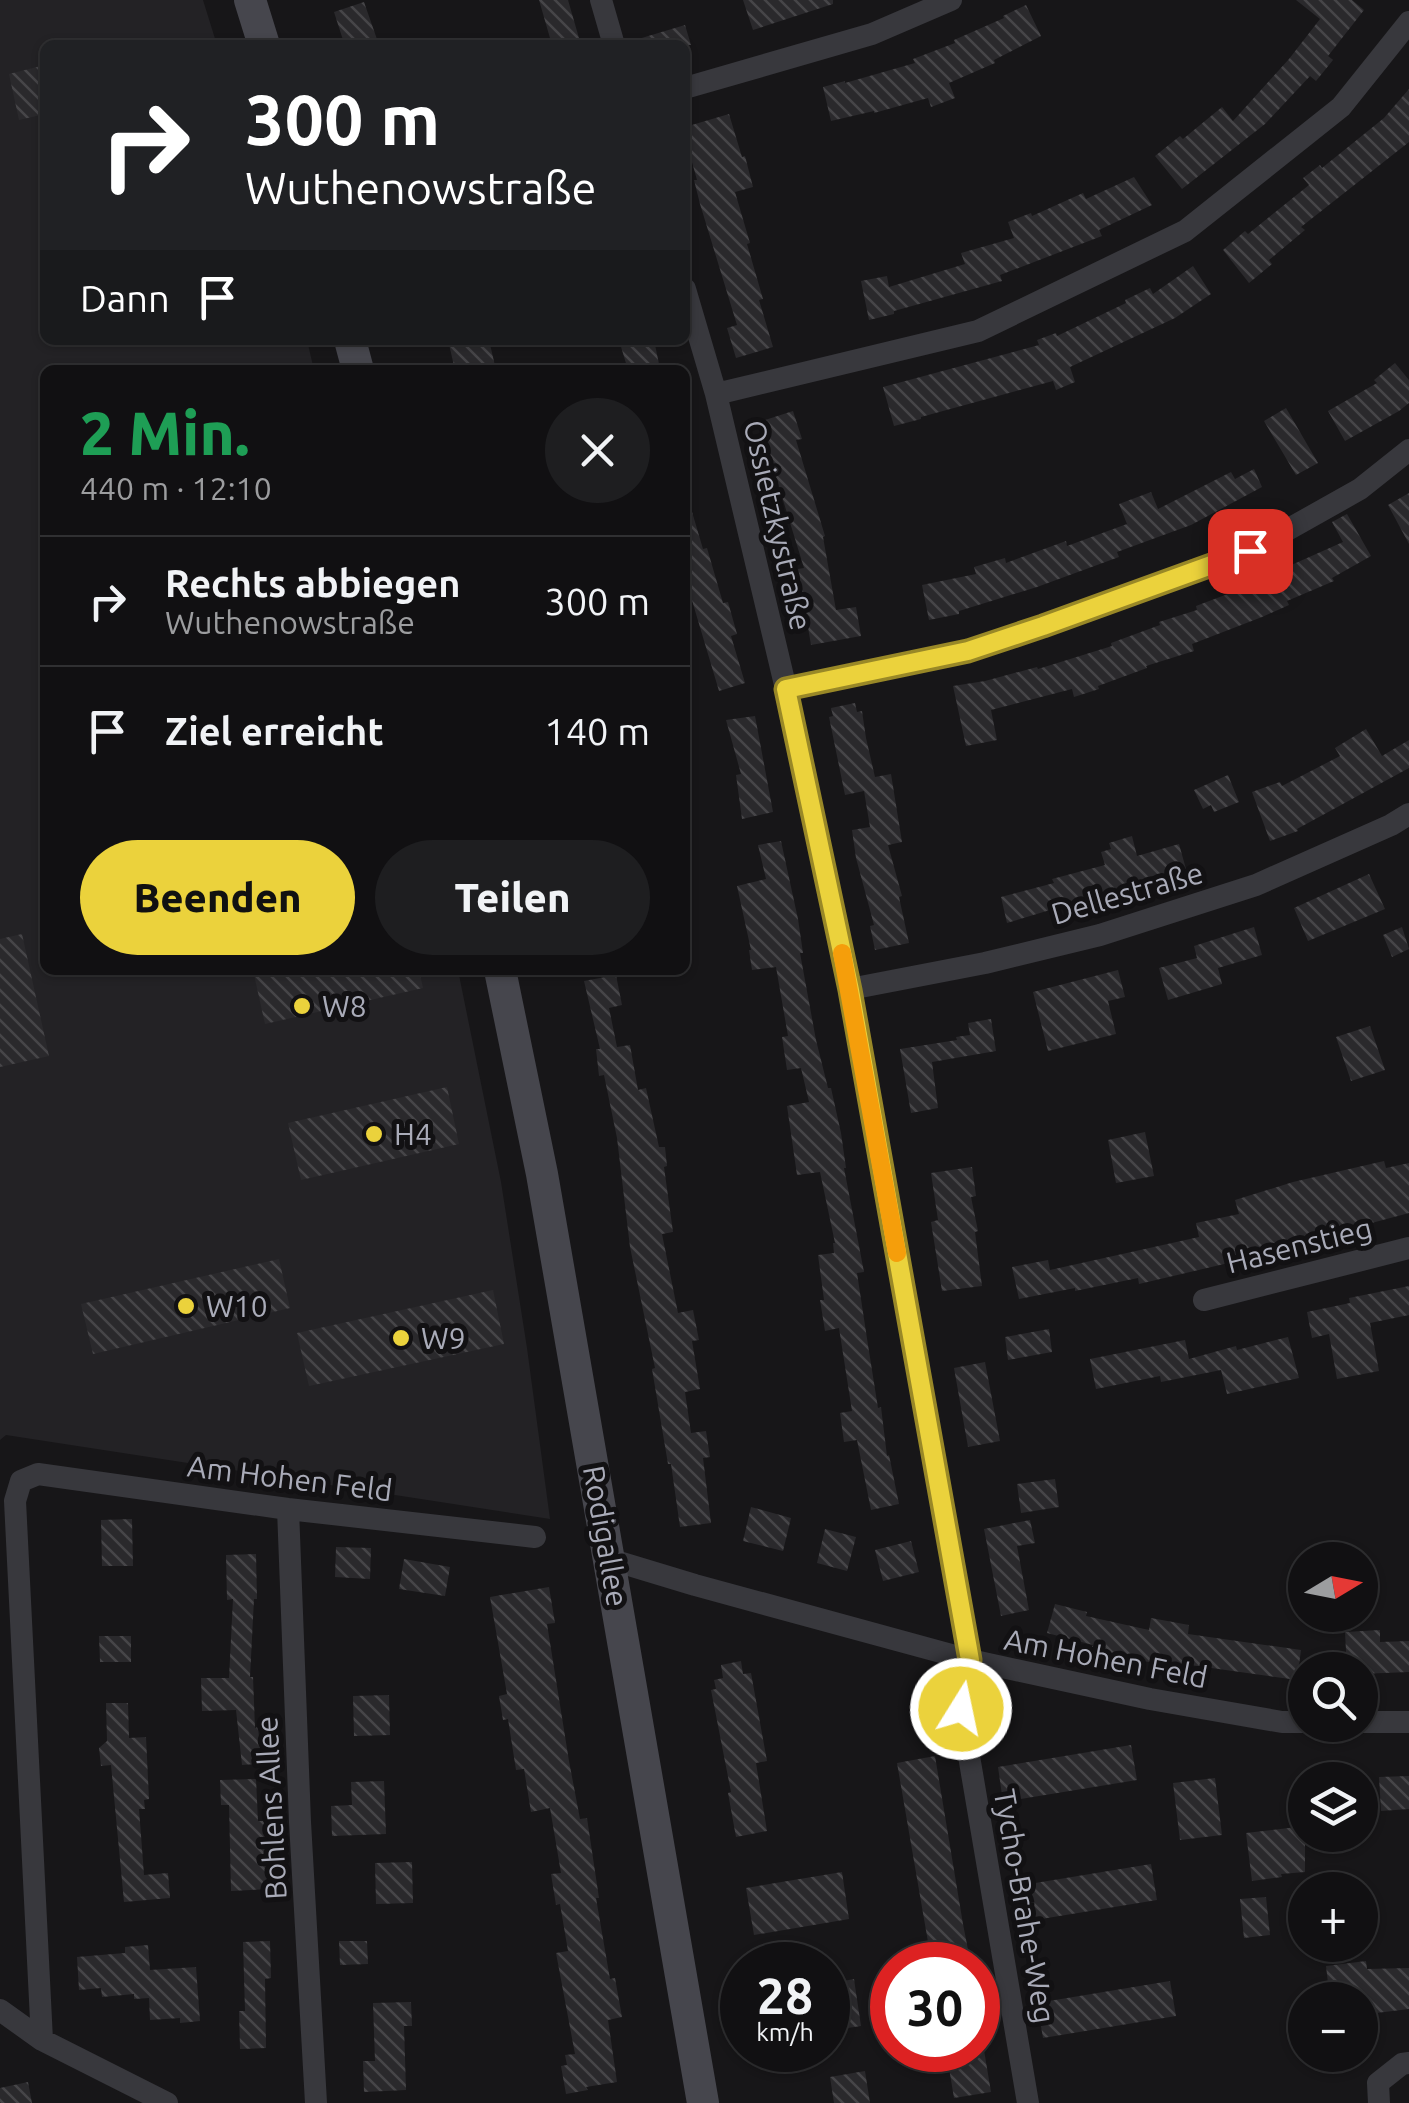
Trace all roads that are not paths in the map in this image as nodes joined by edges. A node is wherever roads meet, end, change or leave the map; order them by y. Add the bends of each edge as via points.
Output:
1 (250, 0) edge
2 (601, 0) edge
3 (951, 0) edge
4 (1409, 22) edge
5 (262, 40) edge
6 (613, 40) edge
7 (690, 87) edge
8 (690, 306) edge
9 (716, 394) junction
10 (1409, 450) edge
11 (786, 689) junction
12 (1409, 814) edge
13 (501, 975) edge
14 (850, 990) junction
15 (1409, 1248) edge
16 (1204, 1300) dead end
17 (288, 1509) junction
18 (534, 1537) dead end
19 (610, 1558) junction
20 (970, 1660) junction
21 (1288, 1722) edge
22 (1378, 1722) edge
23 (1409, 1722) edge
24 (0, 2010) edge
25 (42, 2040) junction
26 (1409, 2064) edge
27 (168, 2103) edge
28 (316, 2103) edge
29 (702, 2103) edge
30 (1028, 2103) edge
31 (1380, 2103) edge

1 - 5 main road
2 - 6 street
3 - 7 street via 872,34
4 - 9 street via 1341,107 1185,231 978,331
8 - 9 street, Ossietzkystraße
9 - 11 street, Ossietzkystraße
10 - 11 street via 1360,490 1250,551 968,651
11 - 14 street, Ossietzkystraße
12 - 14 street, Dellestraße via 1256,885 1170,913 985,963
13 - 19 main road, Rodigallee
14 - 20 street, Ossietzkystraße
15 - 16 street, Hasenstieg
17 - 18 street, Am Hohen Feld
17 - 25 street, Am Hohen Feld via 38,1474 22,1481 15,1501
17 - 28 street, Bohlens Allee
19 - 20 street, Am Hohen Feld
19 - 29 main road, Rodigallee
20 - 21 street, Am Hohen Feld
20 - 30 street, Tycho-Brahe-Weg via 961,1709
22 - 23 street
24 - 25 street
25 - 27 street
26 - 31 street via 1378,2083

